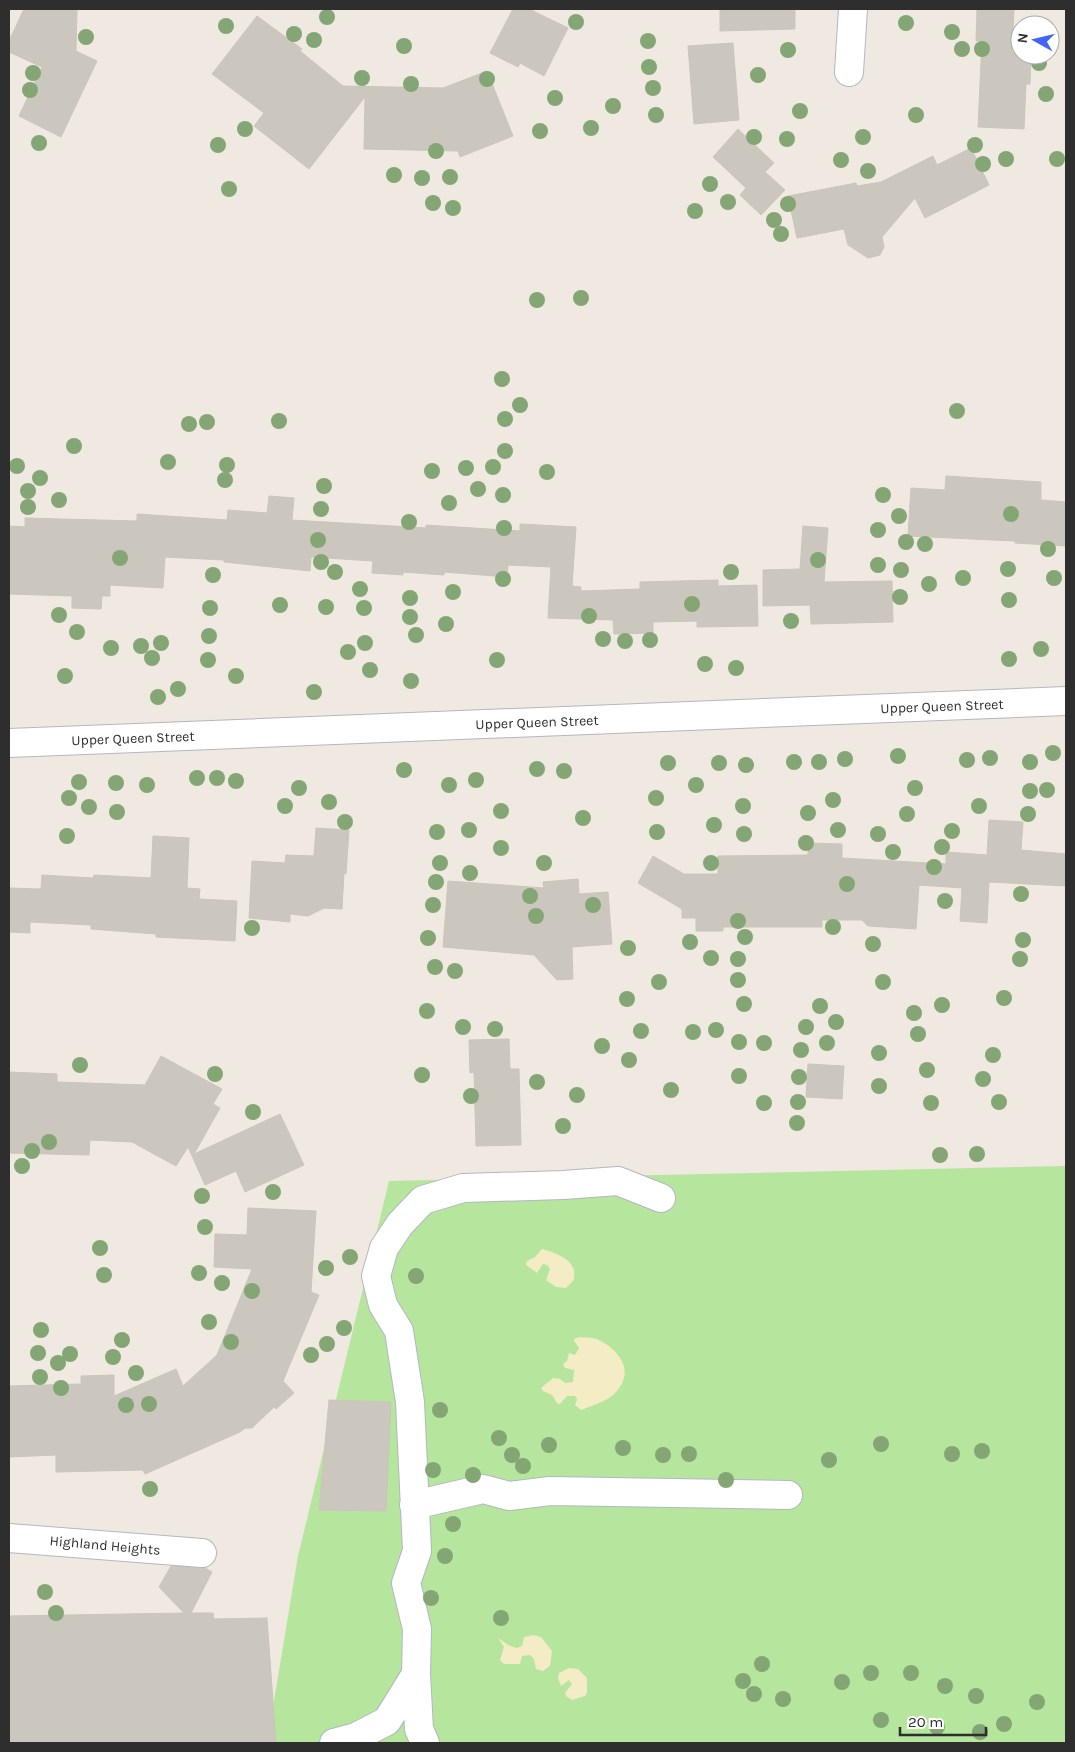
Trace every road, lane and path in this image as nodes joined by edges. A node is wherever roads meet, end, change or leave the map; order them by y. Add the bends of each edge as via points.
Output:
1 (853, 9) edge
2 (849, 72) dead end
3 (1066, 701) edge
4 (9, 743) edge
5 (661, 1198) dead end
6 (788, 1495) dead end
7 (414, 1505) junction
8 (9, 1538) edge
9 (202, 1553) dead end
10 (416, 1674) junction
11 (369, 1730) junction
12 (334, 1743) edge
13 (424, 1743) edge

1 - 2 street
3 - 4 street, Upper Queen Street
5 - 7 street via 618,1181 463,1188 423,1200 400,1224 384,1248 376,1276 383,1305 399,1331 410,1402
6 - 7 street via 550,1491 509,1496 483,1489
7 - 10 street via 417,1552 406,1582 417,1629
8 - 9 street, Highland Heights
10 - 11 street via 387,1721
10 - 13 street via 419,1729
11 - 12 street
11 - 13 street via 404,1731

